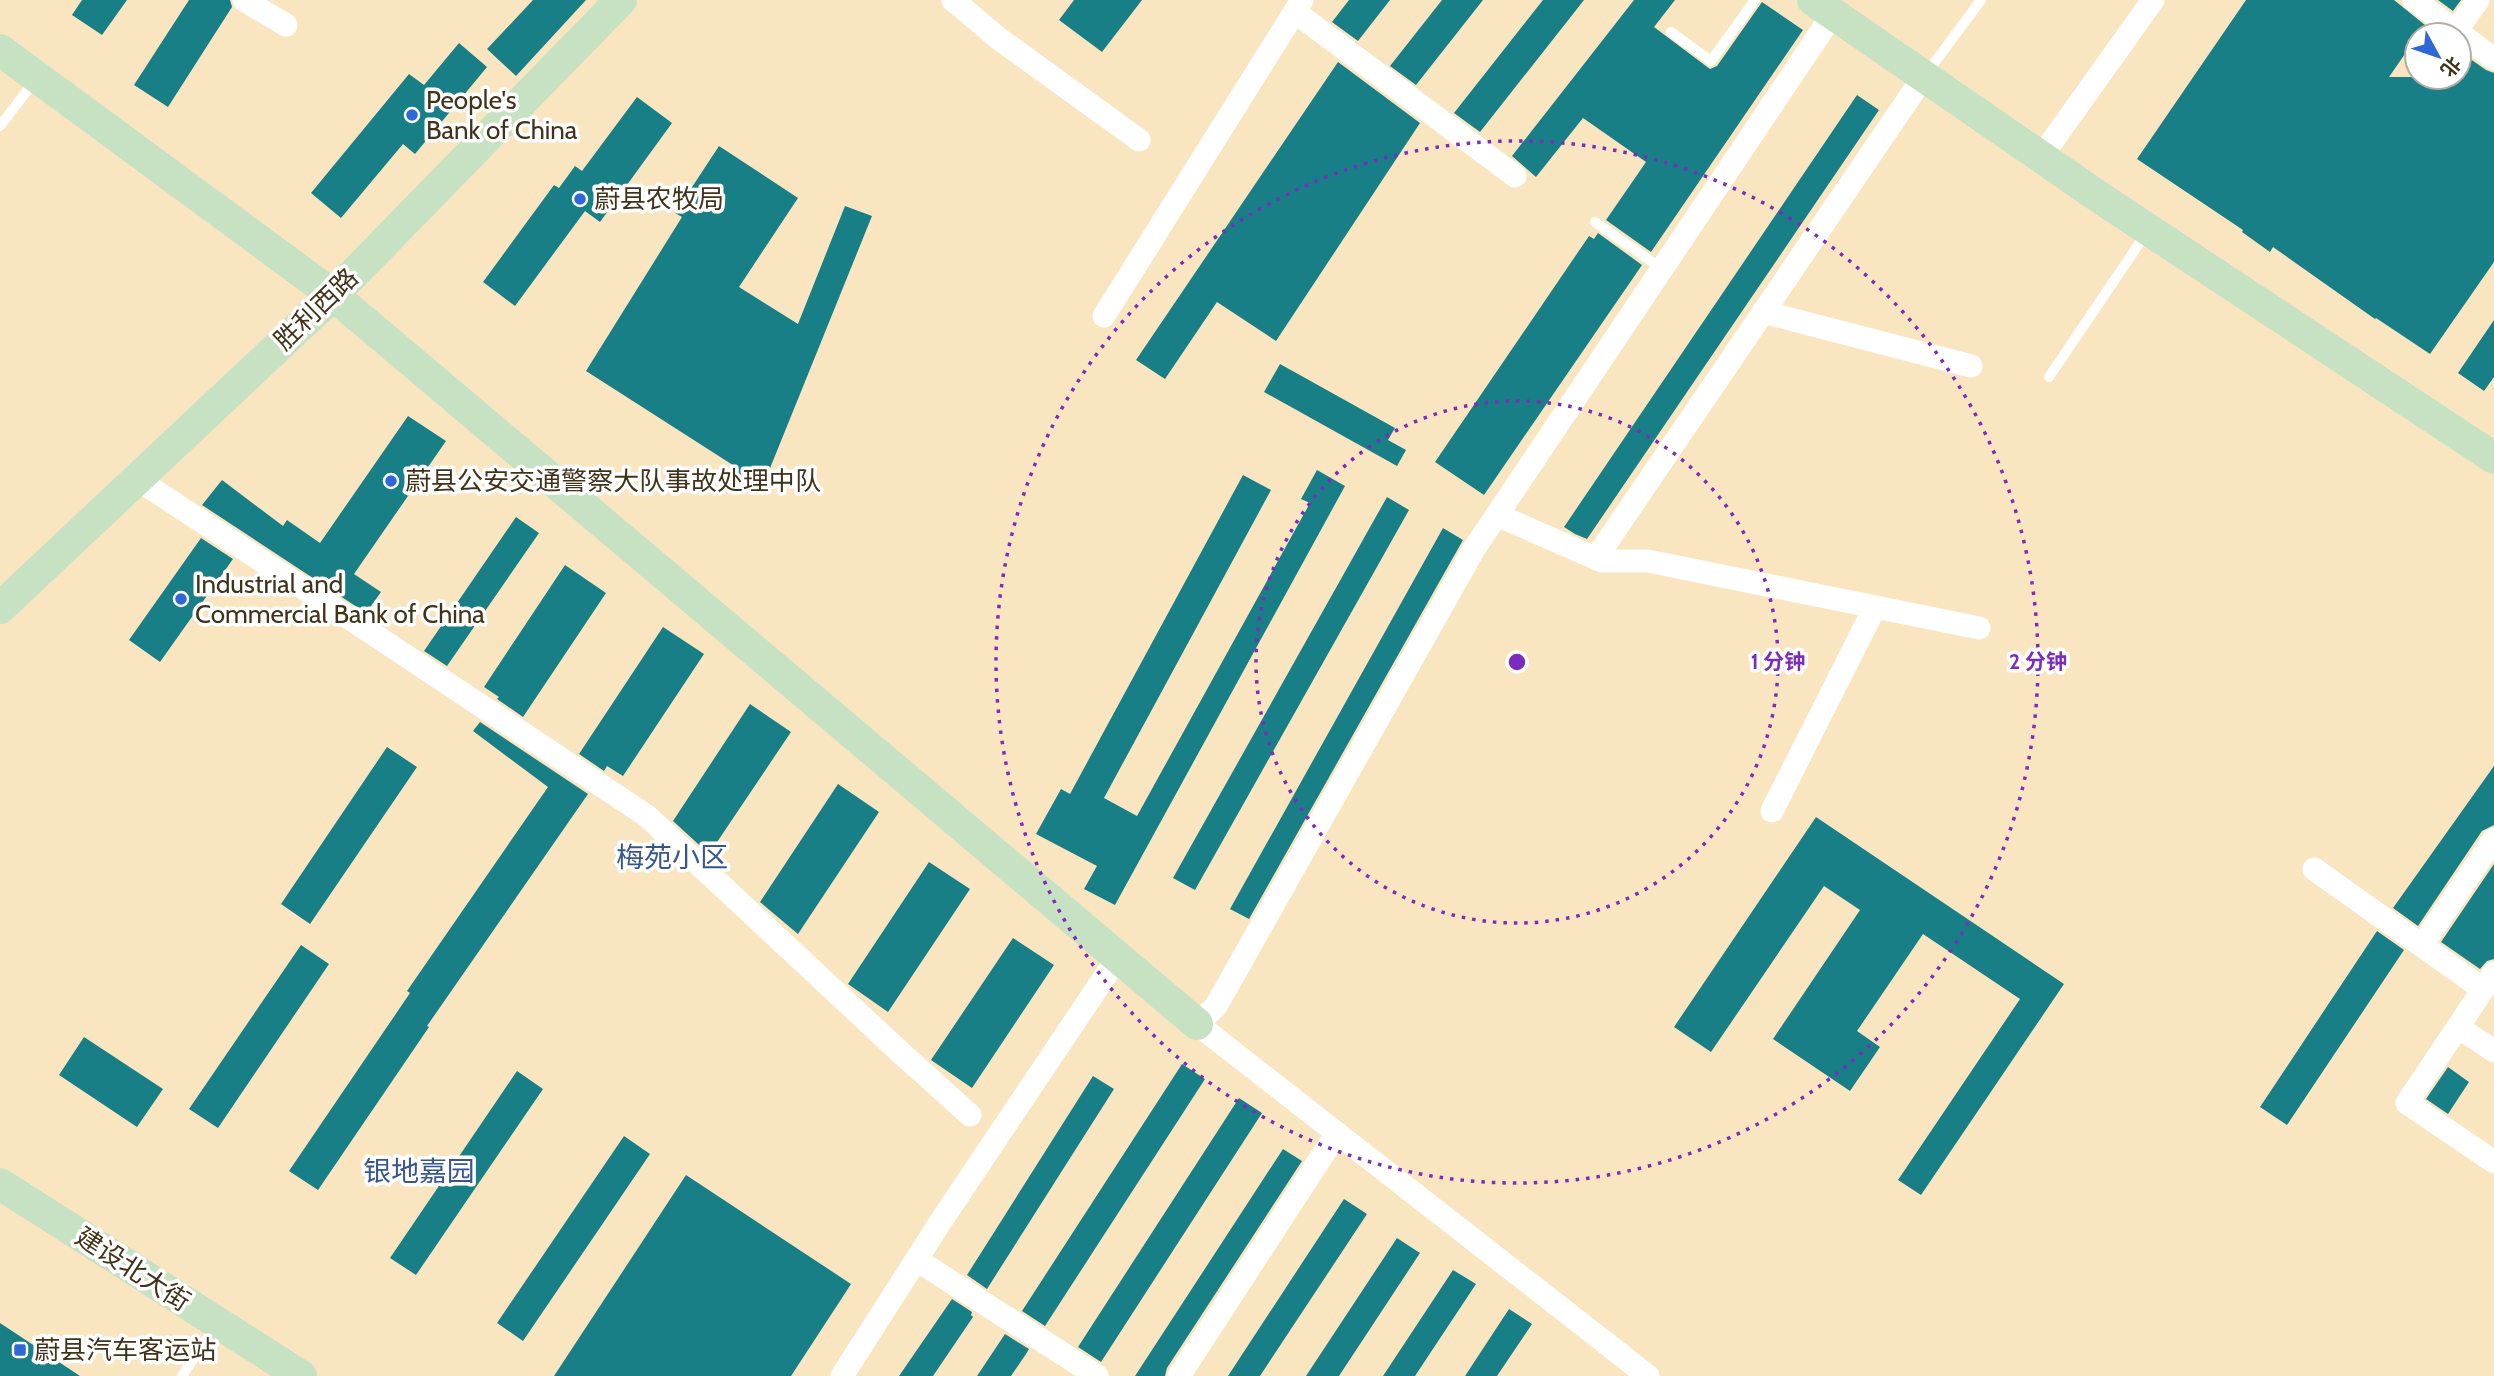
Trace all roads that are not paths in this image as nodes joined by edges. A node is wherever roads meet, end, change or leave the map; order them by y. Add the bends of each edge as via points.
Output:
1 (244, 0) edge
2 (621, 0) edge
3 (953, 0) edge
4 (1755, 0) edge
5 (1982, 0) edge
6 (2153, 0) edge
7 (2414, 0) edge
8 (2478, 0) edge
9 (1299, 6) edge
10 (1823, 7) edge
11 (2443, 21) edge
12 (2463, 21) edge
13 (286, 25) dead end
14 (1671, 32) dead end
15 (2473, 43) edge
16 (0, 50) edge
17 (2494, 59) edge
18 (1924, 76) junction
19 (38, 77) junction
20 (0, 125) edge
21 (1139, 140) dead end
22 (2041, 157) junction
23 (1515, 176) dead end
24 (1595, 222) dead end
25 (2149, 230) junction
26 (1662, 269) junction
27 (333, 295) junction
28 (1763, 312) junction
29 (1104, 316) dead end
30 (1971, 366) dead end
31 (2049, 377) dead end
32 (2494, 458) edge
33 (137, 479) junction
34 (1497, 514) junction
35 (1596, 558) junction
36 (1875, 607) junction
37 (0, 608) edge
38 (1979, 628) dead end
39 (1772, 811) dead end
40 (2494, 839) edge
41 (2314, 869) dead end
42 (2422, 945) junction
43 (1118, 957) junction
44 (2489, 981) edge
45 (1197, 1024) junction
46 (2458, 1027) junction
47 (2494, 1051) edge
48 (970, 1115) dead end
49 (1337, 1133) junction
50 (2494, 1162) edge
51 (0, 1184) edge
52 (917, 1260) junction
53 (217, 1323) junction
54 (182, 1376) edge
55 (301, 1376) edge
56 (842, 1376) edge
57 (1097, 1376) edge
58 (1179, 1376) edge
59 (1648, 1376) edge

1 - 13 street
2 - 27 street, 胜利西路
3 - 21 street
4 - 14 lane via 1711,61
5 - 18 lane
6 - 22 street
7 - 11 street
8 - 12 street
9 - 23 street
9 - 29 street
10 - 18 street
10 - 26 street
15 - 17 street
16 - 19 street
18 - 22 street
18 - 28 street
19 - 20 lane
19 - 27 street
22 - 25 street
24 - 26 lane
25 - 31 lane
25 - 32 street
26 - 34 street
27 - 33 street, 胜利西路
27 - 43 street
28 - 30 street
28 - 35 street
33 - 37 street, 胜利西路
33 - 48 street via 647,816
34 - 35 street
34 - 45 street via 1216,1006
35 - 36 street via 1648,561
36 - 38 street
36 - 39 street
40 - 42 street
41 - 42 street
42 - 44 street
43 - 45 street
43 - 52 street
44 - 46 street
45 - 49 street
46 - 47 street
46 - 50 street via 2407,1103
49 - 58 street
49 - 59 street
51 - 53 street, 建设北大街
52 - 56 street
52 - 57 street
53 - 54 lane
53 - 55 street, 建设北大街

